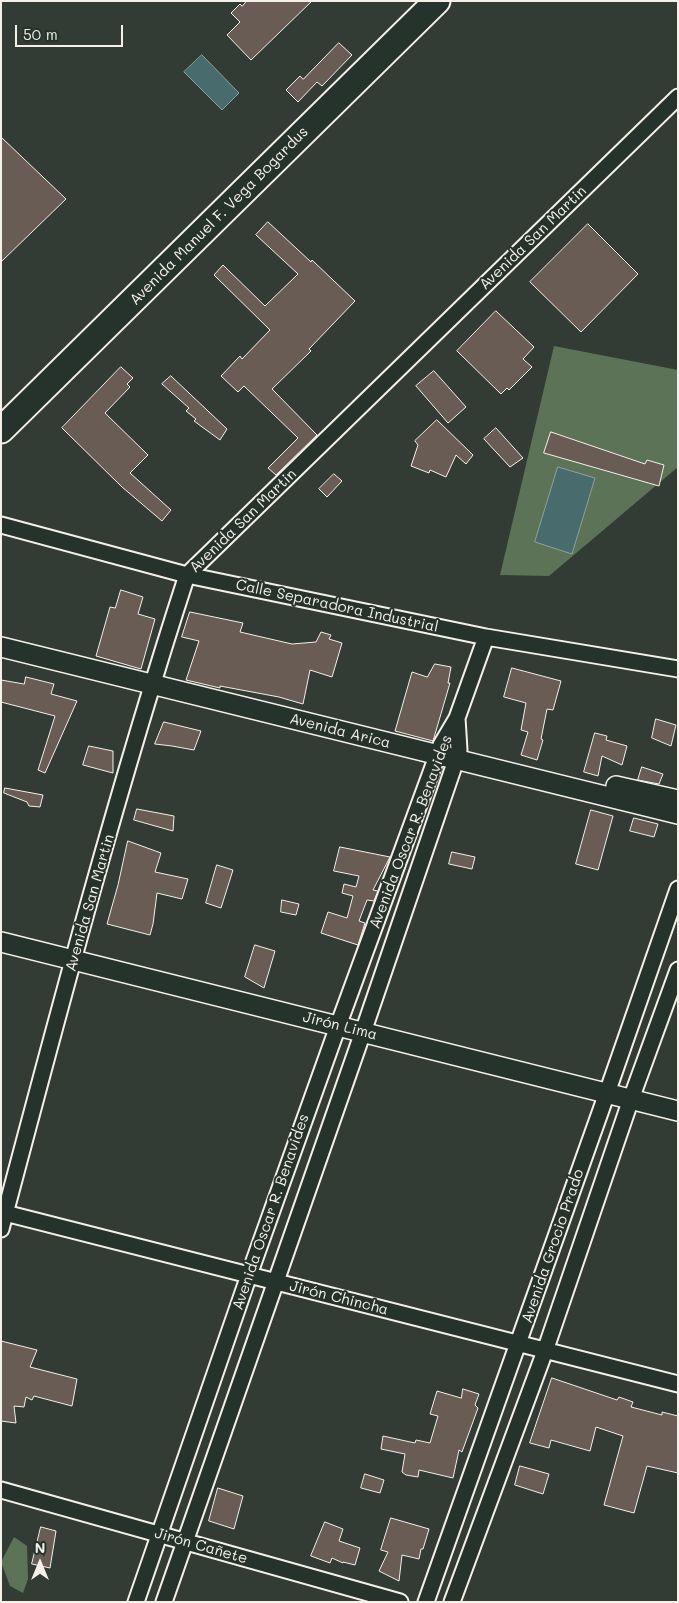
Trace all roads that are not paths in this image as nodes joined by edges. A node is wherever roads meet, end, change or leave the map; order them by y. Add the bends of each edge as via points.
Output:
1 (437, 1) edge
2 (678, 97) edge
3 (1, 430) edge
4 (1, 525) edge
5 (187, 575) junction
6 (1, 635) edge
7 (486, 637) junction
8 (1, 647) edge
9 (678, 669) edge
10 (153, 679) junction
11 (449, 752) junction
12 (678, 800) edge
13 (678, 814) edge
14 (678, 889) edge
15 (1, 942) edge
16 (73, 960) junction
17 (678, 970) edge
18 (338, 1026) junction
19 (364, 1032) junction
20 (608, 1093) junction
21 (631, 1099) junction
22 (678, 1111) edge
23 (3, 1213) edge
24 (1, 1229) edge
25 (249, 1275) junction
26 (275, 1282) junction
27 (519, 1344) junction
28 (545, 1351) junction
29 (678, 1384) edge
30 (1, 1490) edge
31 (160, 1535) junction
32 (185, 1542) junction
33 (136, 1602) edge
34 (164, 1602) edge
35 (400, 1602) edge
36 (426, 1602) edge
37 (452, 1602) edge

1 - 3 main road, Avenida Manuel F. Vega Bogardus
2 - 5 street, Avenida San Martin
4 - 5 street, Calle Separadora Industrial
5 - 7 street, Calle Separadora Industrial
5 - 10 street, Avenida San Martin
6 - 10 street, Avenida Arica
7 - 9 street, Calle Separadora Industrial
7 - 11 street, Avenida Oscar R. Benavides via 457,718
8 - 10 street, Avenida Arica
10 - 11 street, Avenida Arica
10 - 16 street, Avenida San Martin
11 - 12 street, Avenida Arica
11 - 13 street, Avenida Arica
11 - 18 street, Avenida Oscar R. Benavides
11 - 19 street, Avenida Oscar R. Benavides
14 - 20 street, Avenida Grocio Prado
15 - 16 street, Jirón Lima
16 - 18 street, Jirón Lima
16 - 23 street, Avenida San Martin
17 - 21 street, Avenida Grocio Prado
18 - 19 street, Jirón Lima
18 - 25 street, Avenida Oscar R. Benavides
19 - 20 street, Jirón Lima
19 - 26 street, Avenida Oscar R. Benavides
20 - 21 street, Jirón Lima
20 - 27 street, Avenida Grocio Prado
21 - 22 street, Jirón Lima
21 - 28 street, Avenida Grocio Prado
23 - 24 street, Avenida San Martin
23 - 25 street, Jirón Chincha
25 - 26 street, Jirón Chincha
25 - 31 street, Avenida Oscar R. Benavides
26 - 27 street, Jirón Chincha
26 - 32 street, Avenida Oscar R. Benavides
27 - 28 street, Jirón Chincha
27 - 36 street, Avenida Grocio Prado
28 - 29 street, Jirón Chincha
28 - 37 street, Avenida Grocio Prado
30 - 31 street, Jirón Cañete
31 - 32 street, Jirón Cañete
31 - 33 street, Avenida Oscar R. Benavides
32 - 34 street, Avenida Oscar R. Benavides
32 - 35 street, Jirón Cañete

